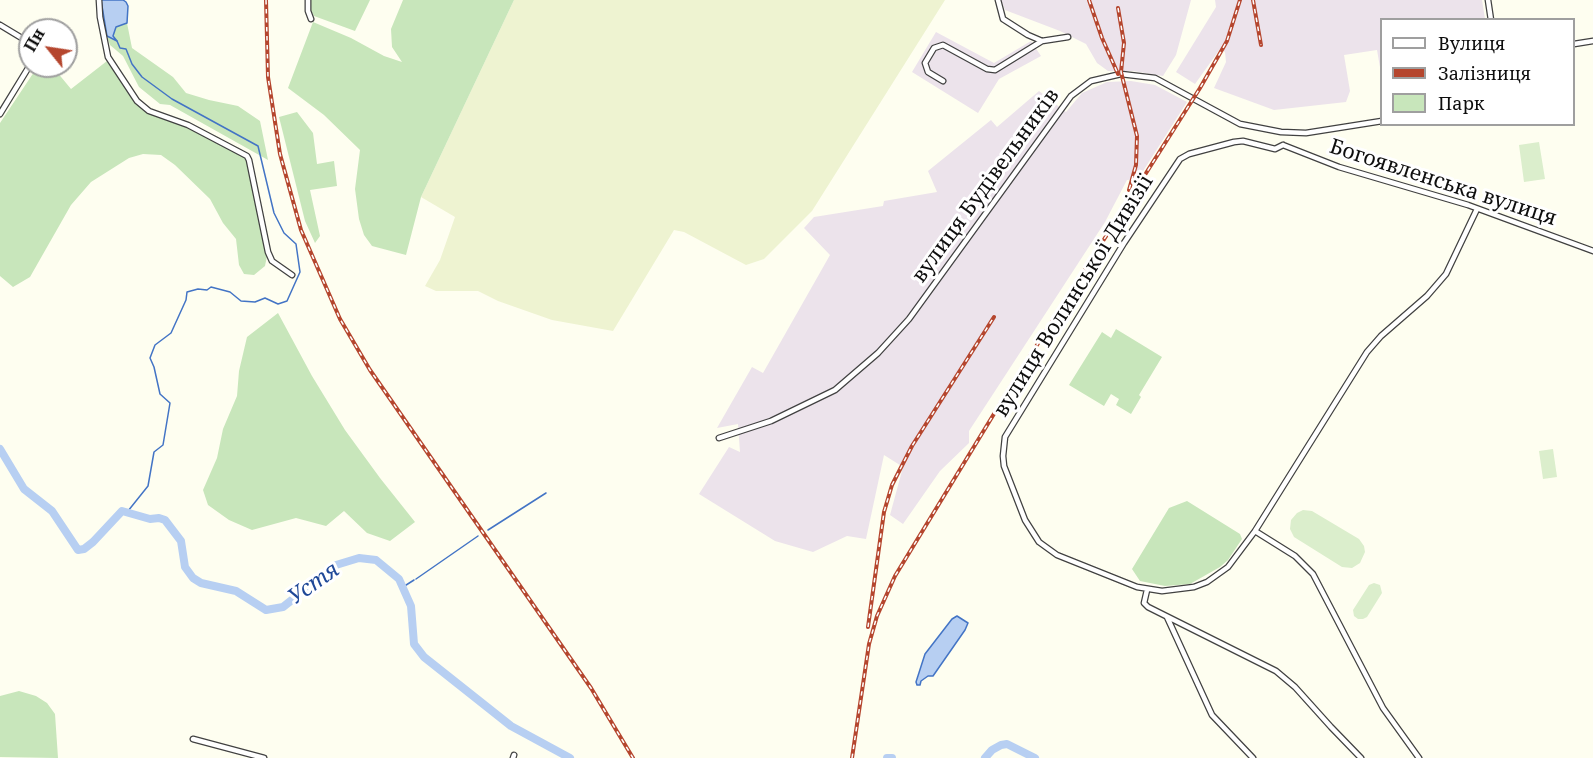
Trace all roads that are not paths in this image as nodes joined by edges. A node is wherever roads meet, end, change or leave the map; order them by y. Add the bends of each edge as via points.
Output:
1 (99, 0) edge
2 (308, 0) edge
3 (998, 0) edge
4 (1488, 0) edge
5 (1491, 18) edge
6 (311, 19) dead end
7 (0, 26) edge
8 (18, 36) edge
9 (1068, 37) dead end
10 (1042, 41) junction
11 (1593, 41) edge
12 (1575, 44) edge
13 (22, 78) edge
14 (943, 81) dead end
15 (0, 114) edge
16 (1380, 121) edge
17 (1281, 132) junction
18 (1283, 145) junction
19 (1477, 209) junction
20 (1593, 251) edge
21 (292, 275) dead end
22 (719, 438) dead end
23 (1255, 531) junction
24 (1147, 590) junction
25 (1167, 616) junction
26 (193, 738) dead end
27 (264, 758) edge
28 (1253, 758) edge
29 (1361, 758) edge
30 (1419, 758) edge

1 - 21 street via 108,57 137,101 149,111 188,125 247,156 268,252 272,261
2 - 6 street
3 - 10 street via 1004,19
4 - 5 street
7 - 8 street
9 - 10 street
10 - 14 street via 995,70 943,45 934,48 925,63 928,72
11 - 12 street
13 - 15 street
16 - 17 street, вулиця Будівельників via 1306,133
17 - 18 street
17 - 22 street, вулиця Будівельників via 1240,124 1155,78 1121,74 1091,81 1071,96 909,319 878,353 835,390 771,421
18 - 19 street, Богоявленська вулиця via 1339,167
18 - 24 street, вулиця Волинської Дивізії via 1275,148 1234,142 1180,159 1005,437 1003,456 1011,486 1039,542 1070,561
19 - 20 street, Богоявленська вулиця
19 - 23 street, вулиця Волинської Дивізії via 1446,274 1367,352
23 - 24 street, вулиця Волинської Дивізії via 1228,567 1207,582 1176,591
23 - 30 street via 1295,556 1313,574 1383,708
24 - 25 street via 1144,603
25 - 28 street via 1212,715
25 - 29 street via 1276,671
26 - 27 street

